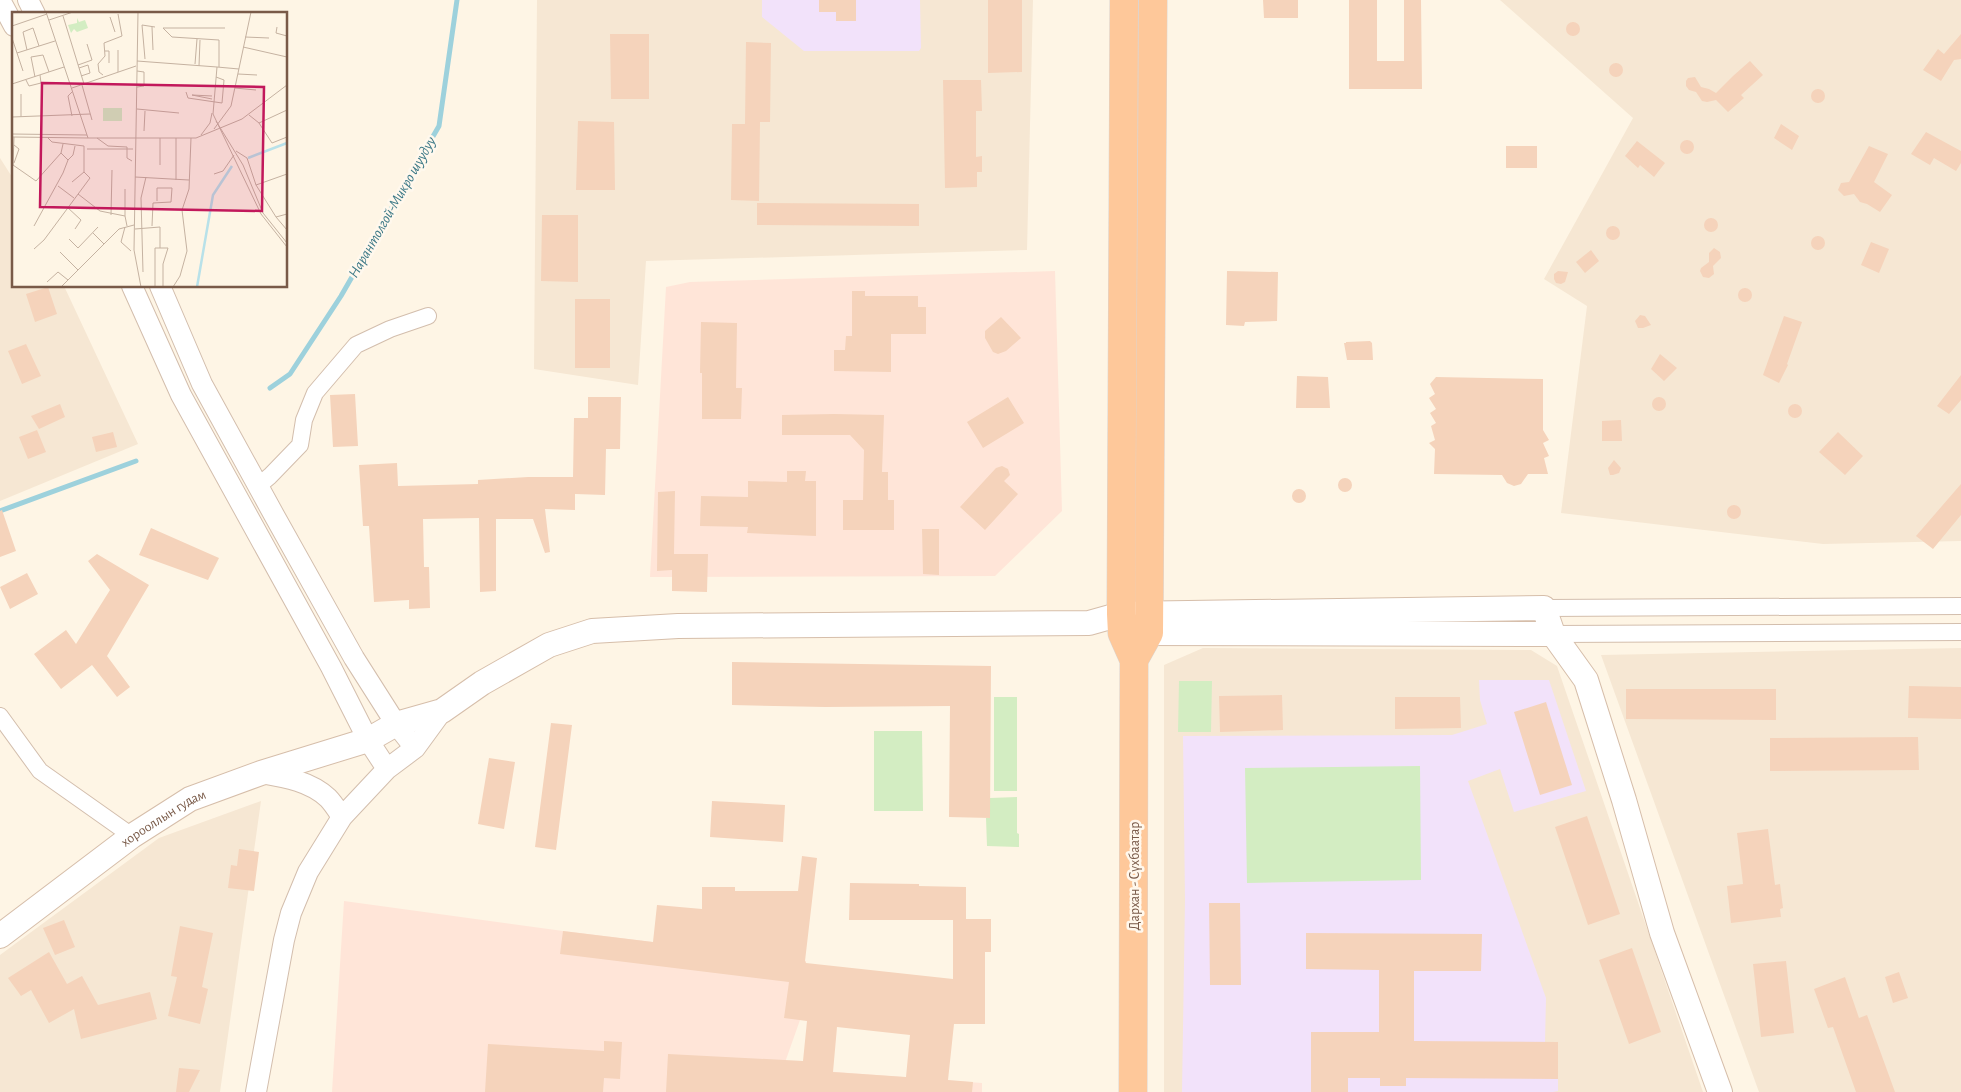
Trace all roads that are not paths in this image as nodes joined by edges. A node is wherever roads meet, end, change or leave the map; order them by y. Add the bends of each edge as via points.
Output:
1 (0, 0) edge
2 (28, 0) edge
3 (1124, 0) edge
4 (1153, 0) edge
5 (35, 12) edge
6 (12, 22) edge
7 (133, 288) edge
8 (161, 288) edge
9 (428, 316) dead end
10 (258, 486) junction
11 (1961, 606) edge
12 (1544, 608) junction
13 (1149, 623) junction
14 (1122, 624) junction
15 (1961, 632) edge
16 (1553, 634) junction
17 (1134, 660) junction
18 (442, 711) junction
19 (0, 716) edge
20 (396, 724) junction
21 (368, 740) junction
22 (415, 748) junction
23 (387, 769) junction
24 (261, 773) junction
25 (342, 817) junction
26 (132, 836) junction
27 (0, 936) edge
28 (256, 1092) edge
29 (1133, 1092) edge
30 (1720, 1092) edge

1 - 6 street
2 - 5 street
3 - 14 highway
4 - 13 highway
7 - 21 street via 181,395
8 - 10 street via 202,384
9 - 10 street via 356,345 315,393 304,420 300,445
10 - 20 street via 354,658
11 - 12 street
12 - 13 main road
12 - 16 main road
13 - 14 main road, хорооллын гудам
13 - 16 main road
13 - 17 highway
14 - 17 highway
14 - 18 main road, хорооллын гудам via 678,626 592,631 549,645 482,683
15 - 16 street
16 - 30 main road via 1586,680 1662,933
17 - 29 highway, Дархан - Сүхбаатар
18 - 20 main road, хорооллын гудам
18 - 22 street
19 - 26 street via 40,771
20 - 21 main road, хорооллын гудам
20 - 22 street
21 - 23 street
21 - 24 main road, хорооллын гудам
22 - 23 street
23 - 25 street
24 - 25 street via 307,784 327,798
24 - 26 main road, хорооллын гудам via 190,799
25 - 28 street via 308,872 291,913
26 - 27 main road, хорооллын гудам

